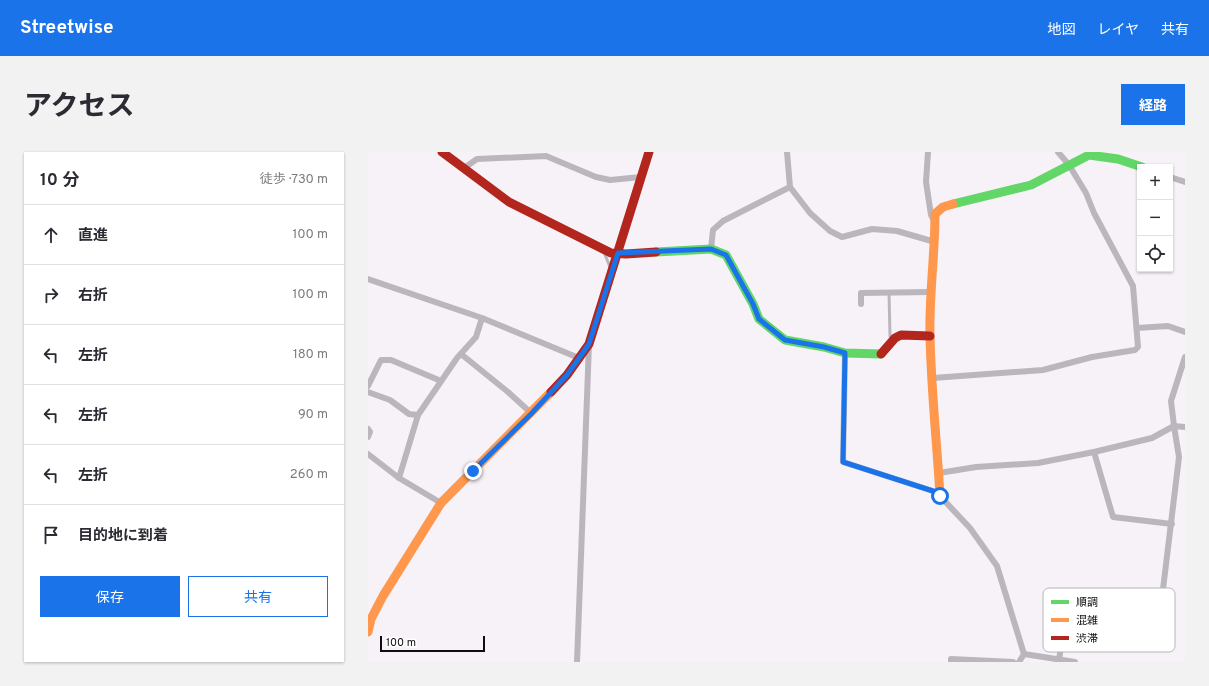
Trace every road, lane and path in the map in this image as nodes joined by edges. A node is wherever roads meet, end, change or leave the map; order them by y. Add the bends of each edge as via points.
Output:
1 (443, 152) edge
2 (649, 152) edge
3 (787, 152) edge
4 (928, 152) edge
5 (1058, 152) edge
6 (1106, 154) edge
7 (1069, 165) junction
8 (1137, 165) edge
9 (464, 168) junction
10 (641, 177) junction
11 (1173, 178) edge
12 (1185, 182) edge
13 (790, 187) junction
14 (935, 223) junction
15 (935, 242) junction
16 (711, 249) junction
17 (603, 250) junction
18 (618, 253) junction
19 (610, 277) junction
20 (368, 279) edge
21 (931, 292) junction
22 (889, 293) junction
23 (861, 304) dead end
24 (482, 318) junction
25 (1137, 328) junction
26 (1185, 332) edge
27 (930, 336) junction
28 (892, 341) junction
29 (589, 344) junction
30 (845, 353) junction
31 (461, 354) junction
32 (1185, 357) edge
33 (579, 358) junction
34 (933, 378) junction
35 (441, 381) junction
36 (368, 386) edge
37 (368, 392) edge
38 (531, 414) junction
39 (418, 415) junction
40 (1174, 426) junction
41 (1185, 427) edge
42 (368, 429) edge
43 (368, 437) edge
44 (1094, 452) junction
45 (368, 454) edge
46 (939, 473) junction
47 (399, 478) junction
48 (940, 496) junction
49 (441, 503) junction
50 (1172, 524) junction
51 (1163, 588) edge
52 (368, 632) edge
53 (1060, 652) edge
54 (1024, 654) junction
55 (1059, 659) junction
56 (577, 662) edge
57 (951, 662) edge
58 (1013, 662) edge
59 (1019, 662) edge
60 (1075, 662) edge

1 - 9 street
2 - 10 street
3 - 13 street
4 - 14 street via 926,182 931,215
5 - 7 street
6 - 7 street via 1089,155
6 - 8 street
7 - 14 street via 1031,185 943,207 935,214
7 - 25 street via 1133,286
9 - 10 street via 477,159 546,156 596,177 610,180
9 - 17 street via 509,202
10 - 18 street
11 - 12 street
13 - 15 street via 810,213 830,231 842,237 872,229 903,232
13 - 16 street via 723,221 713,230
14 - 15 street
15 - 21 street
16 - 18 street
16 - 30 street via 726,255 759,319 785,340
17 - 18 street
17 - 19 lane via 609,262
18 - 19 street
19 - 29 street
20 - 24 street
21 - 22 street
21 - 27 street
22 - 23 street via 861,293
22 - 28 lane
24 - 31 street via 476,337
24 - 33 street
25 - 26 street via 1168,326
25 - 34 street via 1138,347 1135,350 1092,357 1043,370
27 - 28 street via 901,335
27 - 34 street
28 - 30 street via 881,354
29 - 33 street
29 - 56 street
30 - 48 street via 843,462 936,492
31 - 35 street
31 - 38 street
32 - 40 street via 1171,401
33 - 38 street
34 - 46 street
35 - 36 street via 391,360 380,360
35 - 39 street
37 - 39 street via 390,400 409,414
38 - 49 street
39 - 47 street
40 - 41 street
40 - 44 street via 1152,438
40 - 50 street via 1179,457
42 - 43 street
44 - 46 street via 1038,463 976,467
44 - 50 street via 1113,517
45 - 47 street
46 - 48 street
47 - 49 street
48 - 54 street via 970,528 997,566
49 - 52 street via 383,596 371,618
50 - 51 street
53 - 55 street
54 - 55 street
54 - 59 street
55 - 60 street
57 - 58 street via 951,659

